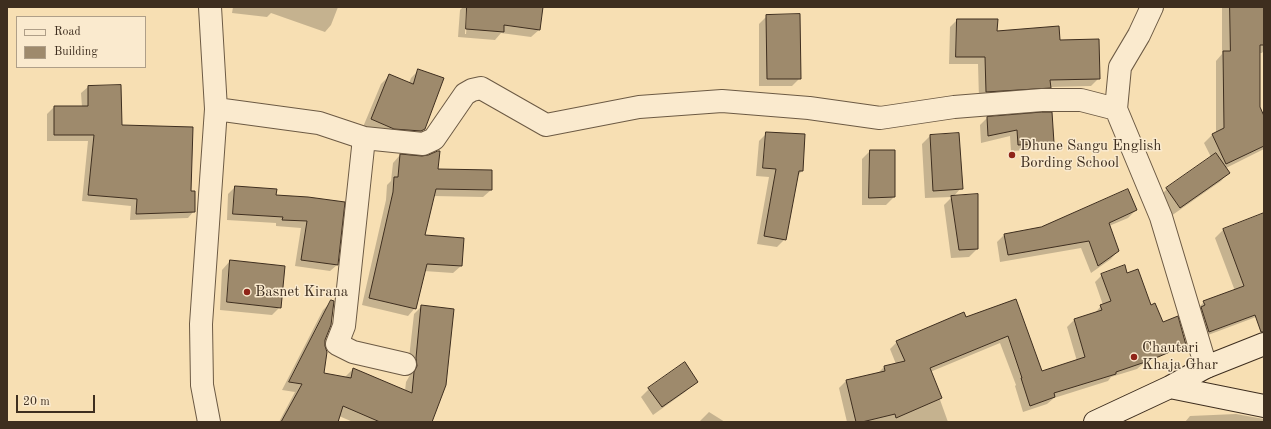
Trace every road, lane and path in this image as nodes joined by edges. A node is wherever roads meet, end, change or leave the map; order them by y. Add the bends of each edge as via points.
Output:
1 (210, 7) edge
2 (1152, 7) edge
3 (216, 109) junction
4 (1116, 109) junction
5 (364, 138) junction
6 (1264, 344) edge
7 (405, 364) dead end
8 (1206, 367) junction
9 (1170, 387) junction
10 (1264, 406) edge
11 (209, 422) edge
12 (1095, 422) edge

1 - 3 street
2 - 4 street via 1120,67
3 - 5 street via 319,123
3 - 11 street via 200,324 202,385
4 - 5 street via 1081,100 1042,100 954,107 880,118 809,108 722,101 639,107 546,125 481,88 465,94 434,138 423,144
4 - 8 street via 1161,218
5 - 7 street via 344,326 337,344 353,352
6 - 8 street
8 - 9 street
9 - 10 street
9 - 12 street

